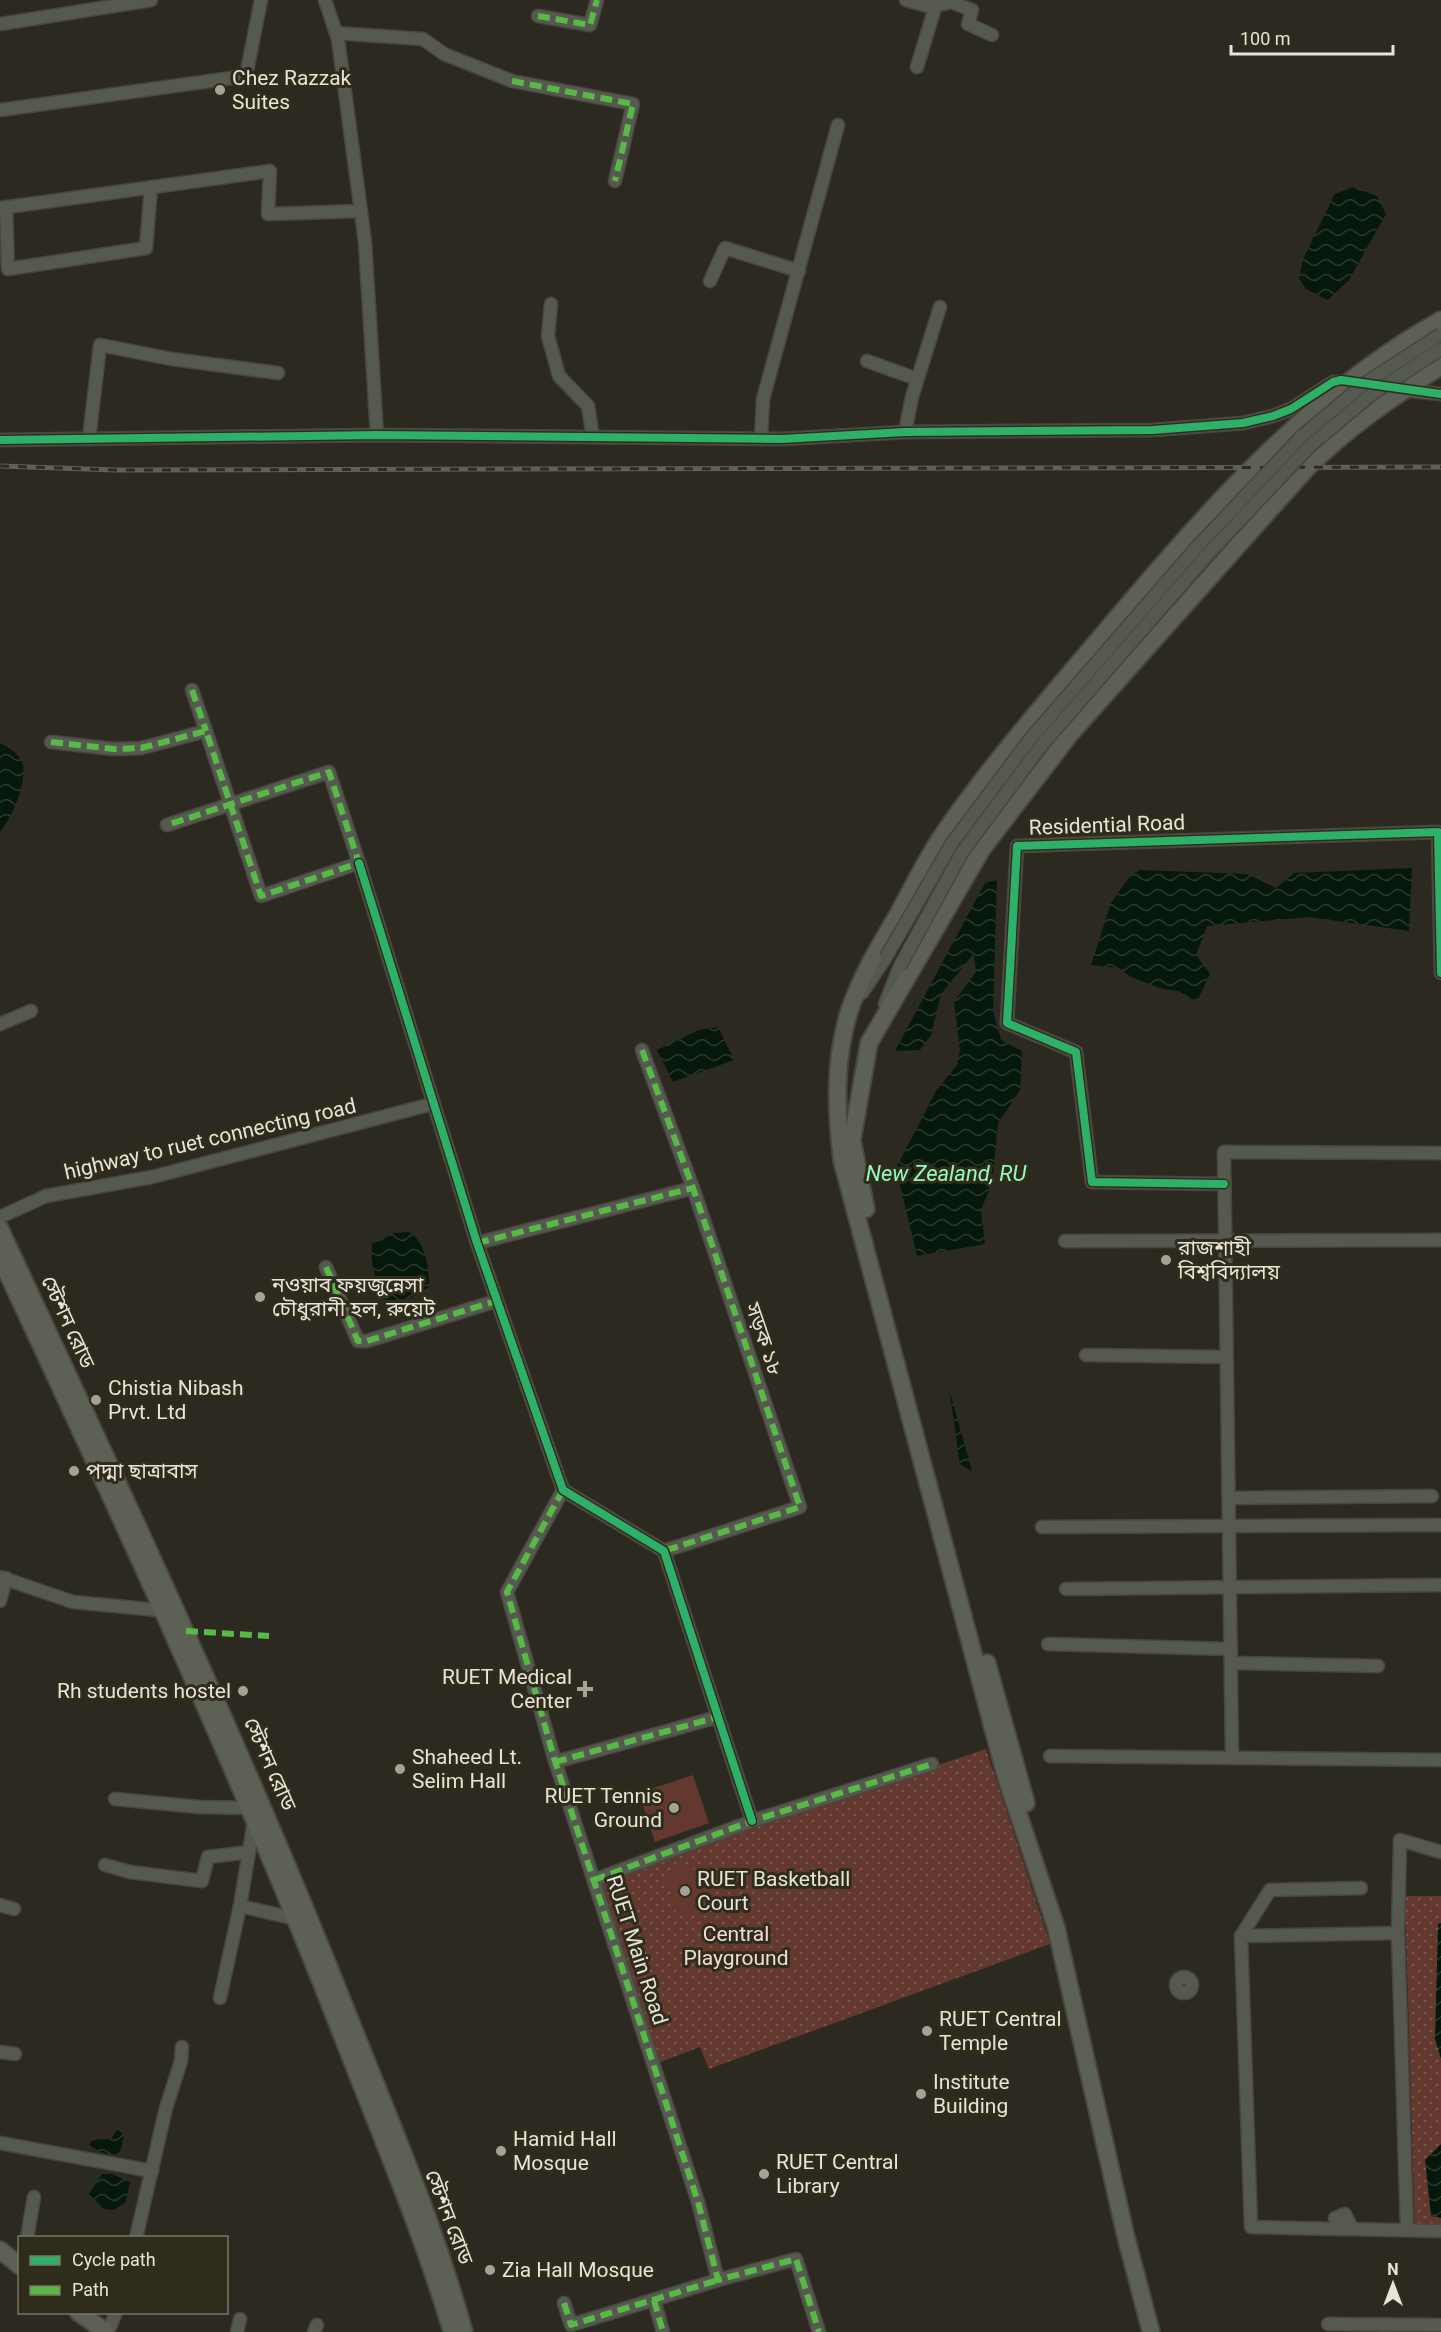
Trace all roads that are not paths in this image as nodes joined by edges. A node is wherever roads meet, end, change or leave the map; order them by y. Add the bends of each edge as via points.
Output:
1 (151, 0) edge
2 (261, 0) edge
3 (324, 0) edge
4 (597, 0) edge
5 (906, 0) edge
6 (936, 3) edge
7 (538, 16) dead end
8 (0, 24) edge
9 (336, 33) junction
10 (992, 34) dead end
11 (917, 67) dead end
12 (0, 110) edge
13 (838, 125) dead end
14 (615, 181) dead end
15 (152, 187) junction
16 (3, 207) edge
17 (361, 211) junction
18 (799, 271) junction
19 (710, 281) dead end
20 (551, 304) dead end
21 (940, 307) dead end
22 (1441, 320) edge
23 (1441, 334) edge
24 (1441, 349) edge
25 (867, 361) dead end
26 (1441, 366) edge
27 (278, 373) dead end
28 (917, 379) junction
29 (1350, 381) junction
30 (1403, 390) junction
31 (1441, 394) edge
32 (905, 432) junction
33 (377, 435) junction
34 (593, 437) junction
35 (89, 439) junction
36 (761, 439) junction
37 (0, 440) edge
38 (192, 690) dead end
39 (206, 731) junction
40 (51, 742) dead end
41 (229, 805) junction
42 (167, 825) dead end
43 (359, 863) junction
44 (1441, 973) edge
45 (31, 1011) dead end
46 (849, 1014) junction
47 (0, 1024) edge
48 (869, 1044) junction
49 (642, 1050) dead end
50 (432, 1104) junction
51 (1441, 1153) edge
52 (1224, 1184) junction
53 (693, 1188) junction
54 (0, 1217) edge
55 (0, 1229) edge
56 (1225, 1240) junction
57 (1441, 1240) edge
58 (1065, 1241) dead end
59 (477, 1243) junction
60 (0, 1257) edge
61 (326, 1268) dead end
62 (4, 1277) edge
63 (496, 1301) junction
64 (1086, 1355) dead end
65 (1226, 1357) junction
66 (563, 1491) junction
67 (1432, 1496) dead end
68 (1228, 1498) junction
69 (1441, 1525) edge
70 (1229, 1526) junction
71 (1042, 1527) dead end
72 (664, 1551) junction
73 (3, 1577) edge
74 (1441, 1585) edge
75 (1230, 1587) junction
76 (1066, 1588) dead end
77 (0, 1600) edge
78 (170, 1611) junction
79 (1048, 1644) dead end
80 (1231, 1649) junction
81 (1231, 1663) junction
82 (1378, 1666) dead end
83 (718, 1717) junction
84 (1050, 1756) dead end
85 (1232, 1756) junction
86 (1441, 1760) edge
87 (555, 1762) junction
88 (932, 1764) dead end
89 (115, 1798) dead end
90 (251, 1815) junction
91 (752, 1821) junction
92 (249, 1852) junction
93 (1441, 1852) edge
94 (105, 1864) dead end
95 (594, 1880) junction
96 (1361, 1888) dead end
97 (0, 1905) edge
98 (240, 1906) junction
99 (14, 1909) dead end
100 (297, 1919) junction
101 (1398, 1933) junction
102 (1241, 1936) junction
103 (220, 1998) dead end
104 (182, 2047) dead end
105 (0, 2052) edge
106 (15, 2054) dead end
107 (0, 2143) edge
108 (152, 2171) junction
109 (34, 2197) dead end
110 (1407, 2230) junction
111 (1441, 2231) edge
112 (27, 2236) edge
113 (136, 2236) edge
114 (0, 2250) edge
115 (18, 2264) edge
116 (718, 2280) junction
117 (654, 2300) junction
118 (564, 2303) dead end
119 (80, 2314) edge
120 (116, 2314) edge
121 (240, 2319) dead end
122 (1328, 2324) dead end
123 (1441, 2325) edge
124 (572, 2328) edge
125 (107, 2332) edge
126 (237, 2332) edge
127 (452, 2332) edge
128 (464, 2332) edge
129 (663, 2332) edge
130 (819, 2332) edge
131 (1151, 2332) edge
132 (1163, 2332) edge

1 - 8 street
2 - 12 street via 246,76
3 - 9 street
4 - 7 street via 590,25
5 - 6 street
6 - 10 street via 951,2 972,10 968,24
6 - 11 street
9 - 14 street via 423,39 444,54 512,81 633,104
9 - 17 street
13 - 18 street
15 - 16 street
15 - 16 street via 146,248 8,269
15 - 17 street via 270,171 268,213
17 - 33 street
18 - 19 street via 725,248
18 - 36 street via 763,399
20 - 34 street via 548,336 559,376 588,406
21 - 28 street
22 - 29 main road
23 - 46 street, bridge via 1364,384 1302,436 1197,547 1031,738 952,843
24 - 48 street, bridge via 1372,394 1311,446 1207,555 1041,746 963,850 900,966
25 - 28 street
26 - 30 main road
27 - 35 street via 100,345
28 - 32 street
29 - 30 street
29 - 32 street via 1333,382 1291,409 1243,423 1153,430
29 - 46 main road via 1250,468 1191,530 1027,724 941,837 864,974
30 - 31 street
30 - 48 main road via 1334,441 1307,468 1071,733 982,849
32 - 36 street
33 - 34 street
33 - 35 street
34 - 36 street
35 - 37 street
38 - 39 street
39 - 40 street via 141,748
39 - 41 street
41 - 42 street
41 - 43 street via 261,896
41 - 43 street via 329,772
43 - 50 street
44 - 52 street, Residential Road via 1438,832 1017,846 1007,1023 1076,1052 1092,1182
45 - 47 street
46 - 131 main road via 838,1069 836,1113 842,1161 1006,1777 1056,1928
48 - 132 main road via 852,1140 863,1199 1019,1779 1066,1925
49 - 53 street, সড়ক ১৮
50 - 54 street, highway to ruet connecting road via 152,1177 46,1196
50 - 59 street
51 - 52 street via 1224,1152
52 - 56 street
53 - 59 street
53 - 72 street, সড়ক ১৮ via 800,1507
55 - 78 main road, স্টেশন রোড
56 - 57 street
56 - 58 street
56 - 65 street
59 - 63 street
60 - 62 main road, স্টেশন রোড
61 - 63 street via 358,1341
62 - 78 main road, স্টেশন রোড
63 - 66 street
64 - 65 street
65 - 68 street
66 - 72 street
66 - 87 street, RUET Main Road via 507,1592
67 - 68 street
68 - 70 street
69 - 70 street
70 - 71 street
70 - 75 street
72 - 83 street
73 - 77 street
73 - 78 street via 74,1602
74 - 75 street
75 - 76 street
75 - 80 street
78 - 90 main road, স্টেশন রোড
78 - 128 main road, স্টেশন রোড via 312,1922 448,2276
79 - 80 street
80 - 81 street
81 - 82 street
81 - 85 street
83 - 87 street
83 - 91 street
84 - 85 street
85 - 86 street
87 - 95 street, RUET Main Road
88 - 91 street
89 - 90 street
90 - 92 street
90 - 100 main road, স্টেশন রোড
91 - 95 street
92 - 94 street via 208,1857 202,1881 130,1872
92 - 98 street
93 - 101 street via 1400,1840
95 - 116 street, RUET Main Road via 698,2202
96 - 102 street via 1270,1890
97 - 99 street
98 - 100 street
98 - 103 street
100 - 127 main road, স্টেশন রোড via 425,2248
101 - 102 street
101 - 110 street
102 - 110 street via 1251,2227
104 - 108 street
105 - 106 street
107 - 108 street
108 - 113 street
109 - 112 street
110 - 111 street
114 - 115 main road
116 - 117 street
116 - 130 street via 796,2259
117 - 124 street
117 - 129 street
118 - 124 street
119 - 125 main road
120 - 125 street
121 - 126 street
122 - 123 street

